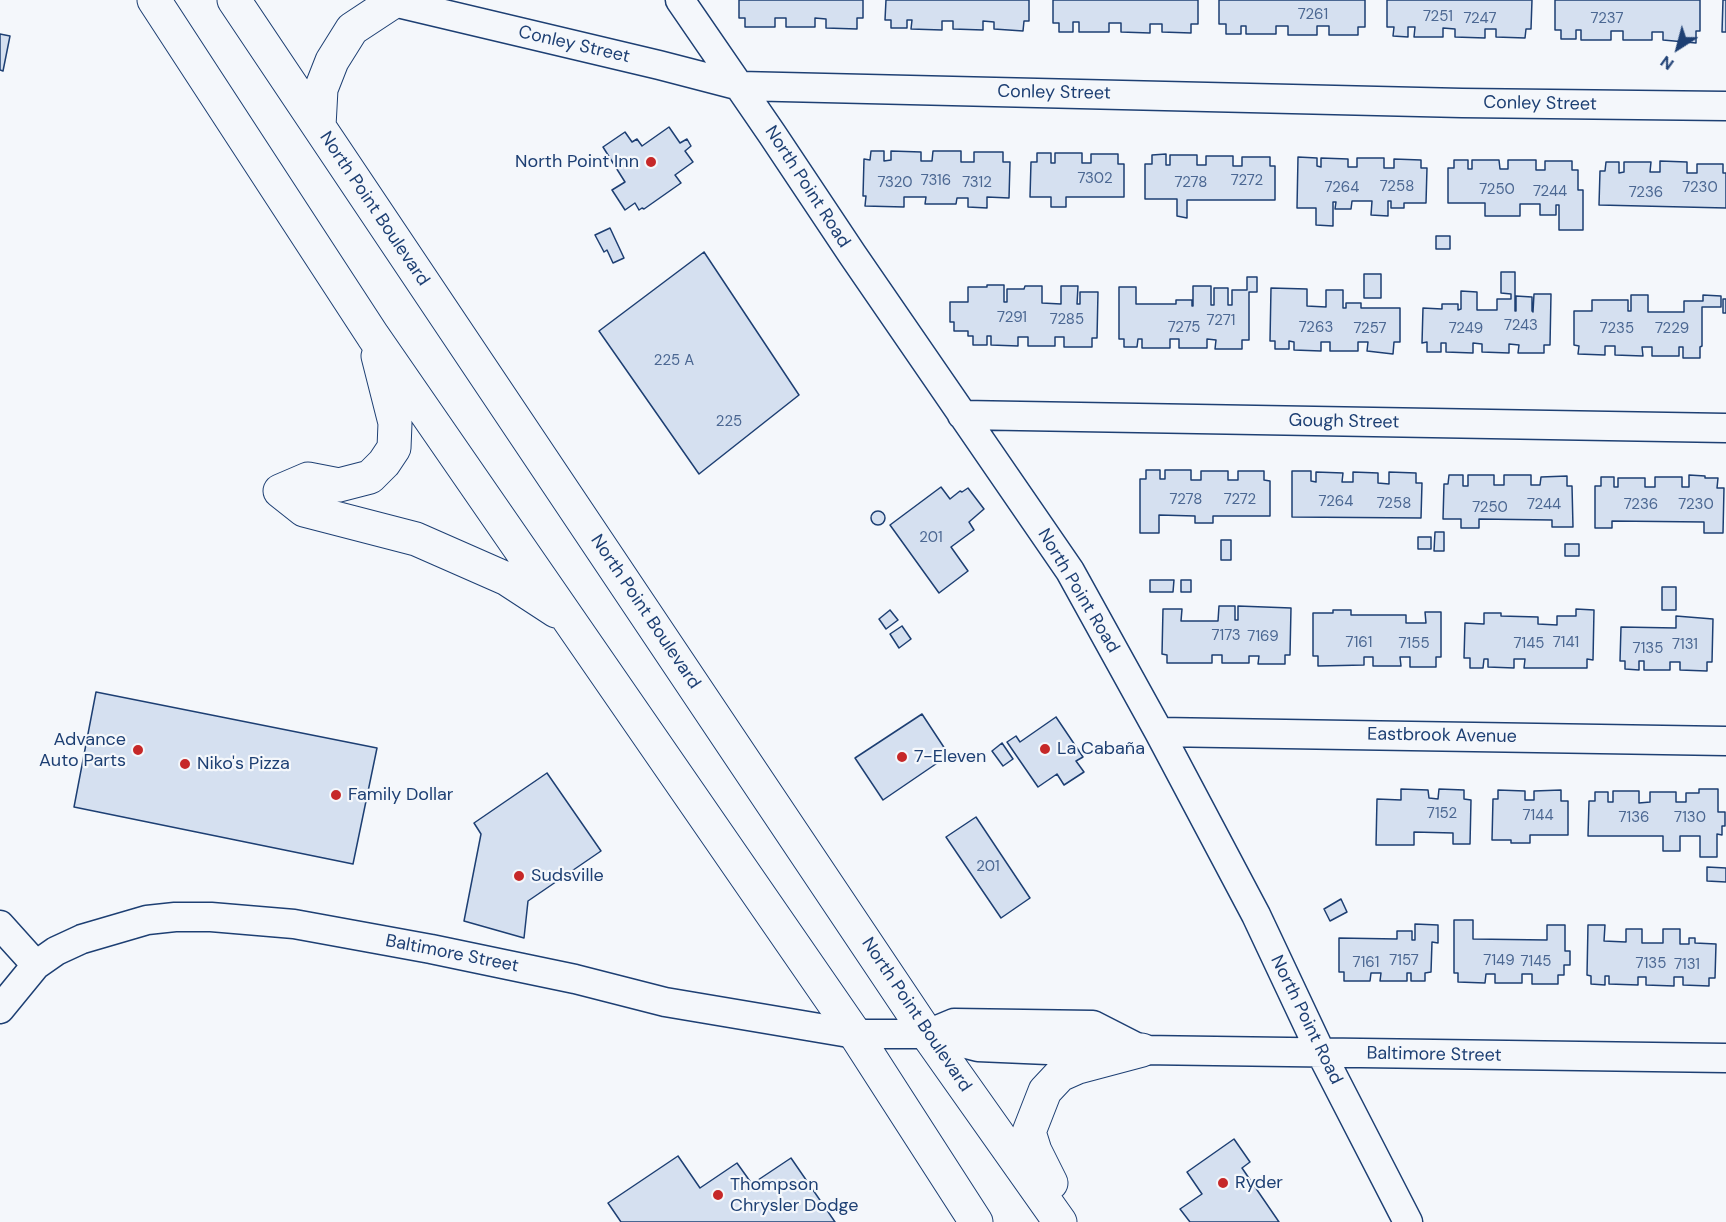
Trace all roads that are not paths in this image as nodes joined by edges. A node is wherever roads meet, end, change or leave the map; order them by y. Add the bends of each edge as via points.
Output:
1 (154, 0) edge
2 (234, 0) edge
3 (680, 0) edge
4 (390, 1) edge
5 (740, 86) junction
6 (1726, 106) edge
7 (319, 126) junction
8 (374, 336) junction
9 (962, 415) junction
10 (1726, 428) edge
11 (568, 619) junction
12 (1159, 732) junction
13 (1726, 741) edge
14 (0, 925) edge
15 (36, 965) junction
16 (0, 1009) edge
17 (855, 1034) junction
18 (927, 1034) junction
19 (1142, 1050) junction
20 (1321, 1053) junction
21 (1726, 1058) edge
22 (976, 1222) edge
23 (1060, 1222) edge
24 (1071, 1222) edge
25 (1408, 1222) edge

1 - 8 main road
2 - 7 main road, North Point Boulevard
3 - 5 street, North Point Road
4 - 5 street, Conley Street
4 - 7 main road via 352,29 332,61 321,90
5 - 6 street, Conley Street
5 - 9 street, North Point Road
7 - 18 main road, North Point Boulevard
8 - 11 main road
8 - 11 main road via 395,423 394,448 370,477 339,484 308,479 280,491 304,510 416,539 507,579
9 - 10 street, Gough Street
9 - 12 street, North Point Road via 1070,571
11 - 17 main road
12 - 13 street, Eastbrook Avenue
12 - 20 street, North Point Road via 1256,915
14 - 15 street
15 - 16 street, Baltimore Street
15 - 17 street, Baltimore Street via 56,951 116,928 147,920 211,917 294,924 575,979 664,1002
17 - 18 street, Baltimore Street
17 - 22 main road
18 - 19 street, Baltimore Street via 978,1047
18 - 23 main road, North Point Boulevard
19 - 20 street, Baltimore Street
19 - 24 main road via 1078,1067 1060,1075 1045,1091 1029,1132
20 - 21 street, Baltimore Street
20 - 25 street, North Point Road

